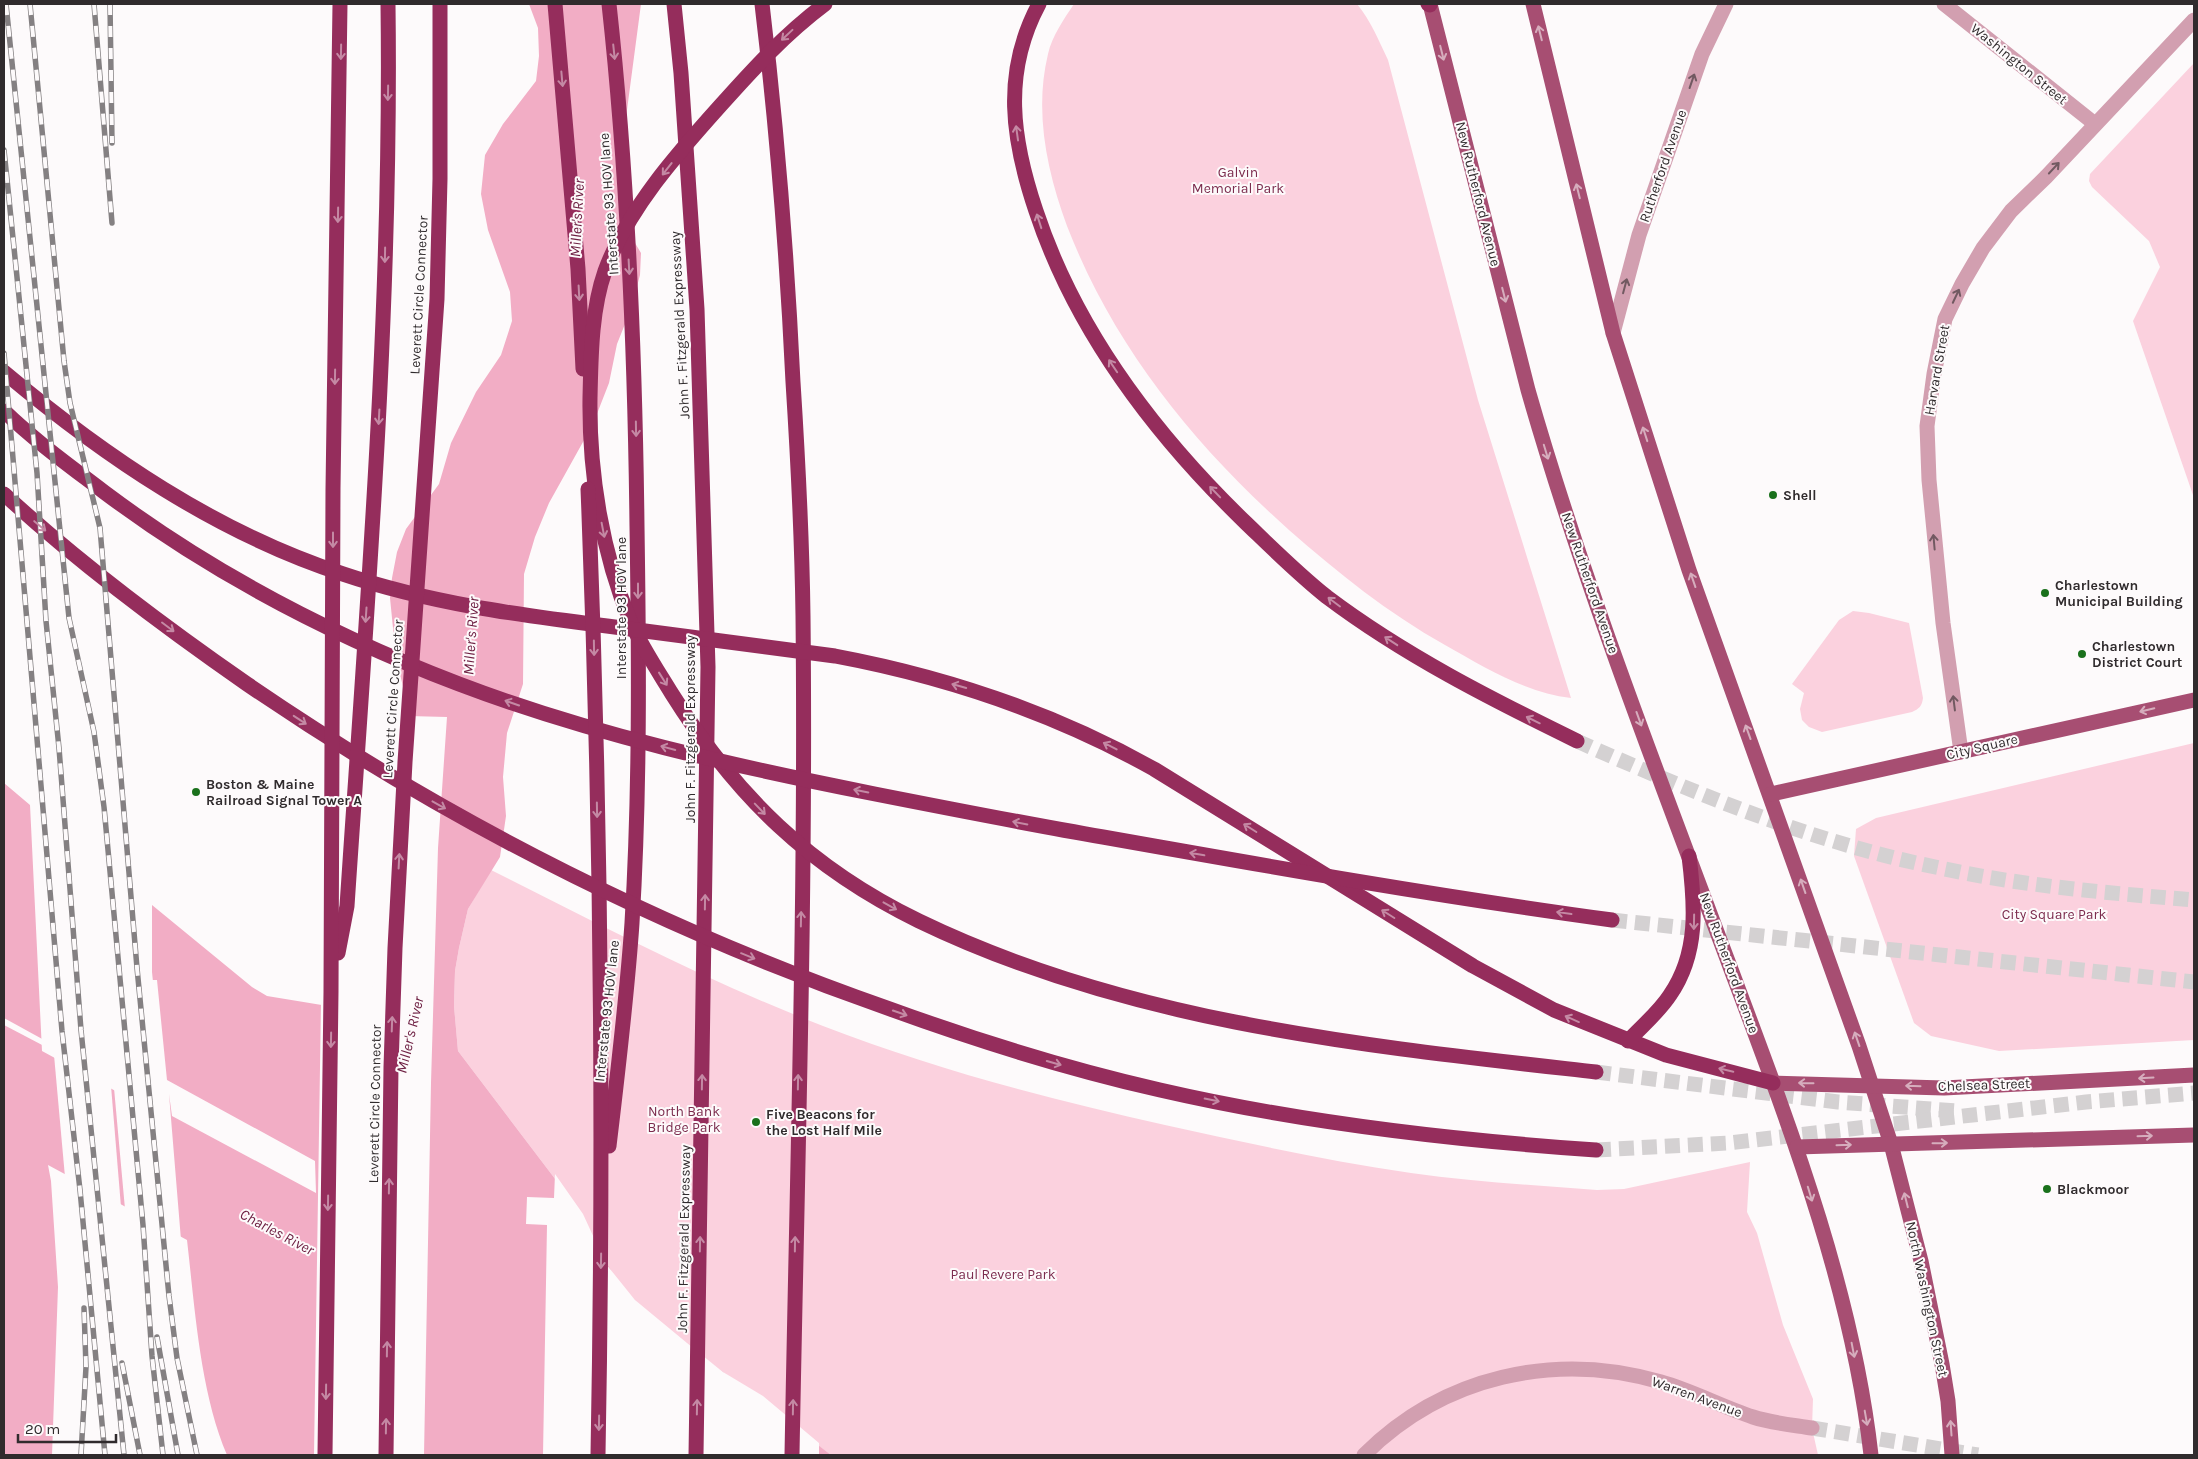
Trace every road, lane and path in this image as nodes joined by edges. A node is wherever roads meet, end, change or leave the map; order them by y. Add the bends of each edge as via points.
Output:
1 (340, 4) edge
2 (388, 4) edge
3 (440, 4) edge
4 (554, 4) edge
5 (609, 4) edge
6 (674, 4) edge
7 (762, 4) edge
8 (825, 4) edge
9 (1039, 4) edge
10 (1429, 4) edge
11 (1533, 4) edge
12 (1726, 4) edge
13 (1947, 5) edge
14 (2194, 21) edge
15 (2095, 124) junction
16 (1613, 333) junction
17 (4, 372) edge
18 (4, 411) edge
19 (4, 494) edge
20 (2194, 700) edge
21 (1577, 741) tunnel mouth
22 (1961, 752) junction
23 (1771, 794) junction
24 (1689, 856) junction
25 (1612, 920) tunnel mouth
26 (332, 992) junction
27 (1628, 1041) junction
28 (1596, 1072) tunnel mouth
29 (2194, 1076) edge
30 (1773, 1083) junction
31 (1872, 1085) junction
32 (2194, 1135) edge
33 (1891, 1144) junction
34 (1797, 1147) junction
35 (1596, 1150) tunnel mouth
36 (602, 1212) junction
37 (1812, 1428) tunnel mouth
38 (325, 1455) edge
39 (386, 1455) edge
40 (598, 1455) edge
41 (696, 1455) edge
42 (792, 1455) edge
43 (1364, 1455) edge
44 (1871, 1455) edge
45 (1952, 1455) edge

1 -> 26 highway via 333,489
2 -> 26 highway via 380,410 347,906
39 -> 3 highway, Leverett Circle Connector via 394,956 437,299
4 -> 36 highway via 578,269 593,620
5 -> 36 highway, Interstate 93 HOV lane via 623,156 633,340 638,679 632,923
41 -> 6 highway, John F. Fitzgerald Expressway via 708,657 697,308
42 -> 7 highway via 803,613 787,262
8 -> 28 highway via 758,63 655,185 619,239 598,295 590,381 590,436 604,535 632,625 682,710 717,758 768,818 814,858 883,902 943,932 1100,990 1263,1028 1357,1044
21 -> 9 highway via 1423,661 1325,595 1260,537 1210,486 1171,445 1126,386 1087,325 1063,278 1042,229 1020,157 1014,112 1016,73 1024,36
10 -> 24 main road, New Rutherford Avenue via 1546,451
16 -> 11 main road
16 -> 12 street, Rutherford Avenue via 1639,235 1702,54
13 - 15 street, Washington Street
14 - 15 street, Harvard Street
22 -> 15 street, Harvard Street via 1943,623 1927,426 1945,319 1983,248 2011,211
23 -> 16 main road via 1689,570
27 -> 17 highway via 1554,1010 1499,982 1154,769 1053,719 977,691 882,665 489,610 428,598 342,574 265,542 186,502 82,435
25 -> 18 highway via 1436,895 1068,832 713,760 582,724 459,684 340,634 217,568 124,507
19 -> 35 highway via 113,586 208,657 359,758 578,880 758,960 954,1032 1058,1064 1163,1091 1277,1113 1478,1142
20 -> 22 main road, City Square
22 - 23 main road, City Square
31 -> 23 main road
24 -> 27 highway via 1694,915 1687,961 1669,997
24 - 30 main road, New Rutherford Avenue
26 -> 38 highway
30 -> 27 highway via 1666,1055
29 -> 31 main road, Chelsea Street via 1944,1088
31 -> 30 main road, Chelsea Street
30 - 34 main road, New Rutherford Avenue
31 - 33 main road
33 -> 32 main road
34 -> 33 main road
45 -> 33 main road, North Washington Street via 1948,1401 1921,1261
34 -> 44 main road via 1836,1281 1859,1381
36 -> 40 highway
37 - 43 street, Warren Avenue via 1755,1418 1689,1391 1638,1376 1606,1371 1538,1370 1500,1377 1447,1397 1396,1427

